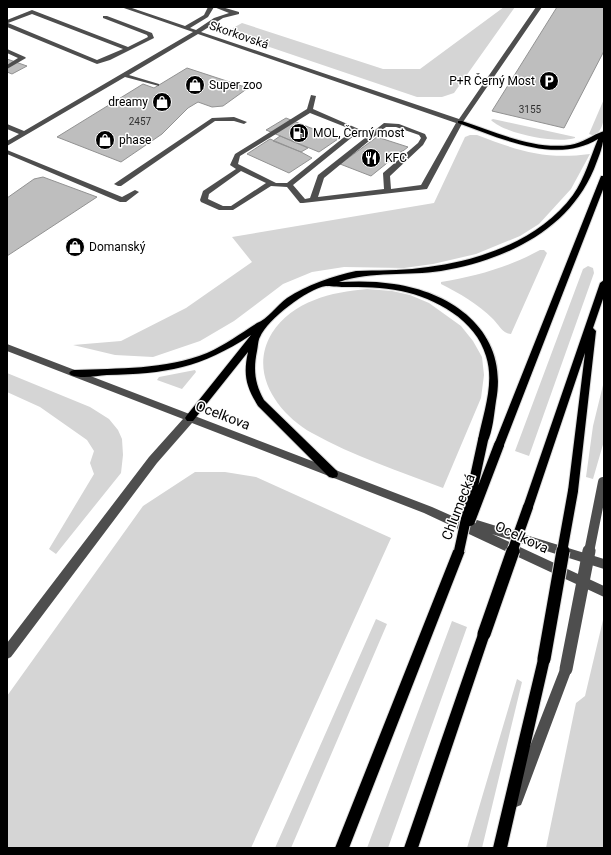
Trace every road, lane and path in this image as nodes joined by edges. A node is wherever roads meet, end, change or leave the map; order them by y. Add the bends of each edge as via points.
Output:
1 (124, 7) edge
2 (211, 7) edge
3 (217, 7) edge
4 (539, 7) edge
5 (105, 17) dead end
6 (7, 24) edge
7 (186, 28) junction
8 (197, 32) junction
9 (128, 49) junction
10 (7, 51) edge
11 (7, 67) edge
12 (124, 75) junction
13 (157, 85) dead end
14 (313, 96) dead end
15 (310, 110) junction
16 (244, 122) dead end
17 (460, 122) junction
18 (7, 126) edge
19 (604, 133) edge
20 (24, 134) junction
21 (7, 144) edge
22 (7, 152) edge
23 (241, 168) junction
24 (604, 178) edge
25 (271, 183) junction
26 (118, 184) dead end
27 (289, 185) junction
28 (388, 190) junction
29 (135, 192) dead end
30 (313, 201) junction
31 (604, 283) edge
32 (322, 285) junction
33 (594, 313) junction
34 (269, 319) junction
35 (256, 335) junction
36 (7, 347) edge
37 (74, 373) junction
38 (190, 418) junction
39 (333, 474) junction
40 (603, 480) edge
41 (428, 510) junction
42 (458, 551) junction
43 (604, 564) edge
44 (604, 592) edge
45 (7, 653) edge
46 (500, 844) edge
47 (342, 848) edge
48 (411, 848) edge

1 - 7 street
2 - 7 street via 206,16
3 - 8 street via 237,13 225,15
4 - 17 street
5 - 9 street via 150,34 151,38
6 - 9 street via 32,12
6 - 9 street via 97,62
7 - 8 street
8 - 12 street, Skorkovská
8 - 17 street, Skorkovská
10 - 11 street via 23,58
12 - 13 street
12 - 20 street, Skorkovská
14 - 15 street
15 - 23 street via 237,155 234,165
15 - 27 street via 358,130
16 - 26 street via 234,118 214,119
17 - 19 main road via 516,141 553,148 583,144
17 - 28 street via 424,187
18 - 20 street
19 - 32 main road via 582,186 575,196 553,220 521,242 464,263 420,271 355,274
20 - 21 street, Skorkovská
22 - 29 street via 123,200
23 - 25 street
23 - 25 street via 206,193 204,200 222,208 233,208
24 - 42 main road, Chlumecká, bridge
25 - 27 street
27 - 30 street via 303,201
28 - 30 street
28 - 30 street via 386,175 421,144 424,138 422,134 393,124 384,125 321,177
31 - 33 main road
32 - 34 main road via 295,296
32 - 42 main road, bridge via 371,284 428,295 452,308 472,324 487,347 494,374 493,390
33 - 46 main road, bridge via 576,473 544,659
33 - 48 main road, bridge
34 - 35 main road
34 - 37 main road via 211,355 183,364 149,370
35 - 38 main road
35 - 39 main road via 249,369 251,387 262,403
36 - 37 street, Ocelkova
37 - 38 street, Ocelkova
38 - 39 street, Ocelkova
38 - 45 street via 153,460
39 - 41 street, Ocelkova
40 - 46 street, bridge via 566,669
41 - 43 street, Ocelkova
41 - 44 street, Ocelkova
42 - 47 main road, Chlumecká

